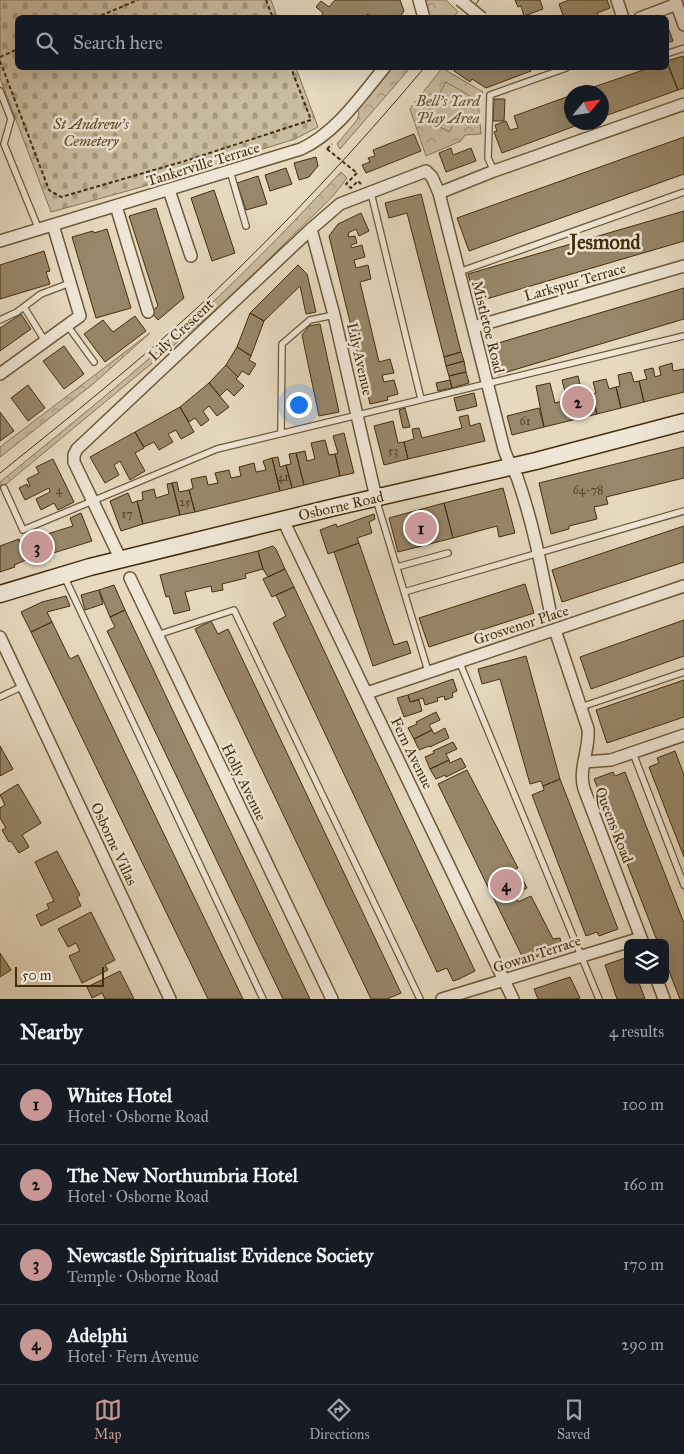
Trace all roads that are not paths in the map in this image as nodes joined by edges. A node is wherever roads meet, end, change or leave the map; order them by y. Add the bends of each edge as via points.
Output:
1 (419, 0) edge
2 (460, 0) edge
3 (616, 0) edge
4 (676, 2) edge
5 (423, 15) edge
6 (478, 15) edge
7 (622, 15) edge
8 (647, 15) edge
9 (684, 25) edge
10 (684, 48) edge
11 (669, 53) edge
12 (382, 70) edge
13 (560, 70) edge
14 (0, 91) edge
15 (684, 104) edge
16 (230, 171) junction
17 (494, 171) junction
18 (169, 190) junction
19 (684, 192) edge
20 (371, 193) junction
21 (439, 193) junction
22 (116, 206) junction
23 (54, 225) junction
24 (246, 226) dead end
25 (311, 229) junction
26 (38, 230) junction
27 (0, 241) edge
28 (191, 256) dead end
29 (684, 266) edge
30 (459, 272) junction
31 (70, 283) junction
32 (24, 307) junction
33 (148, 312) dead end
34 (334, 315) junction
35 (0, 320) edge
36 (67, 325) junction
37 (474, 327) junction
38 (684, 336) edge
39 (45, 341) junction
40 (94, 362) dead end
41 (0, 374) edge
42 (487, 385) junction
43 (420, 399) junction
44 (358, 414) junction
45 (684, 422) edge
46 (282, 432) junction
47 (511, 467) junction
48 (4, 488) dead end
49 (376, 498) junction
50 (93, 502) junction
51 (684, 511) edge
52 (283, 520) junction
53 (448, 553) dead end
54 (538, 554) junction
55 (121, 560) junction
56 (397, 567) junction
57 (64, 575) junction
58 (130, 578) dead end
59 (684, 586) edge
60 (404, 592) junction
61 (0, 594) edge
62 (551, 616) dead end
63 (555, 630) junction
64 (157, 635) junction
65 (0, 637) edge
66 (459, 661) junction
67 (428, 672) junction
68 (684, 672) edge
69 (23, 686) junction
70 (367, 693) junction
71 (0, 697) edge
72 (581, 707) junction
73 (684, 735) edge
74 (634, 753) junction
75 (584, 762) junction
76 (684, 885) edge
77 (642, 939) edge
78 (624, 944) edge
79 (582, 955) junction
80 (504, 980) junction
81 (658, 984) edge
82 (170, 999) edge
83 (263, 999) edge
84 (332, 999) edge
85 (420, 999) edge
86 (442, 999) edge
87 (514, 999) edge
88 (599, 999) edge
89 (664, 999) edge

1 - 5 street
2 - 6 street, bridge
3 - 7 street
4 - 8 street
4 - 9 street
10 - 11 lane
12 - 16 street, Tankerville Terrace via 330,129 312,144
13 - 17 lane via 490,95 488,158
14 - 26 lane via 11,119 4,144
15 - 17 street
16 - 18 street, Tankerville Terrace
16 - 24 lane
17 - 21 street
18 - 22 street, Tankerville Terrace
18 - 28 street
19 - 30 lane
20 - 21 street, Mistletoe Road via 426,171
20 - 25 street, Lily Crescent via 340,204
20 - 43 lane
21 - 30 street, Mistletoe Road
22 - 23 street, Tankerville Terrace
22 - 33 street
23 - 26 street, Tankerville Terrace
23 - 31 street
25 - 34 street, Lily Avenue
25 - 50 street, Lily Crescent via 77,449 74,462
26 - 27 street, Tankerville Terrace
29 - 37 street, Larkspur Terrace
30 - 37 street, Mistletoe Road
31 - 32 lane via 40,294
31 - 36 street via 80,316
32 - 35 lane
32 - 39 lane
34 - 44 street, Lily Avenue
34 - 46 lane via 310,320 282,344
36 - 39 street
36 - 40 lane
37 - 42 street, Mistletoe Road
38 - 42 lane
39 - 41 street
42 - 43 lane
42 - 47 street, Mistletoe Road
43 - 44 lane
44 - 46 lane
44 - 49 street, Lily Avenue
45 - 47 main road, Osborne Road
46 - 50 lane via 217,449
47 - 49 main road, Osborne Road
47 - 54 street via 518,481
48 - 50 lane via 23,530
49 - 52 main road, Osborne Road
49 - 56 lane
50 - 55 street
51 - 54 lane
52 - 55 main road, Osborne Road
52 - 70 street, Fern Avenue
53 - 56 lane
54 - 60 lane
54 - 62 street
55 - 57 main road, Osborne Road
56 - 60 lane
57 - 61 main road, Osborne Road
57 - 83 lane
58 - 64 street, Holly Avenue
59 - 63 street, Grosvenor Place
60 - 67 lane
63 - 66 street, Grosvenor Place
63 - 72 street, Queens Road
64 - 84 street, Holly Avenue
64 - 85 lane via 234,610
65 - 69 street, Osborne Villas
66 - 67 street, Grosvenor Place
66 - 79 lane
67 - 70 street, Grosvenor Place
68 - 72 lane
69 - 71 lane
69 - 82 street, Osborne Villas
70 - 80 street, Fern Avenue
72 - 75 street, Queens Road via 588,738
73 - 74 street
74 - 75 street via 610,760
74 - 76 lane
75 - 77 street, Queens Road via 584,789
78 - 79 street, Gowan Terrace
79 - 80 street, Gowan Terrace
79 - 88 lane
80 - 86 street, Gowan Terrace
80 - 87 street, Fern Avenue
81 - 89 street

